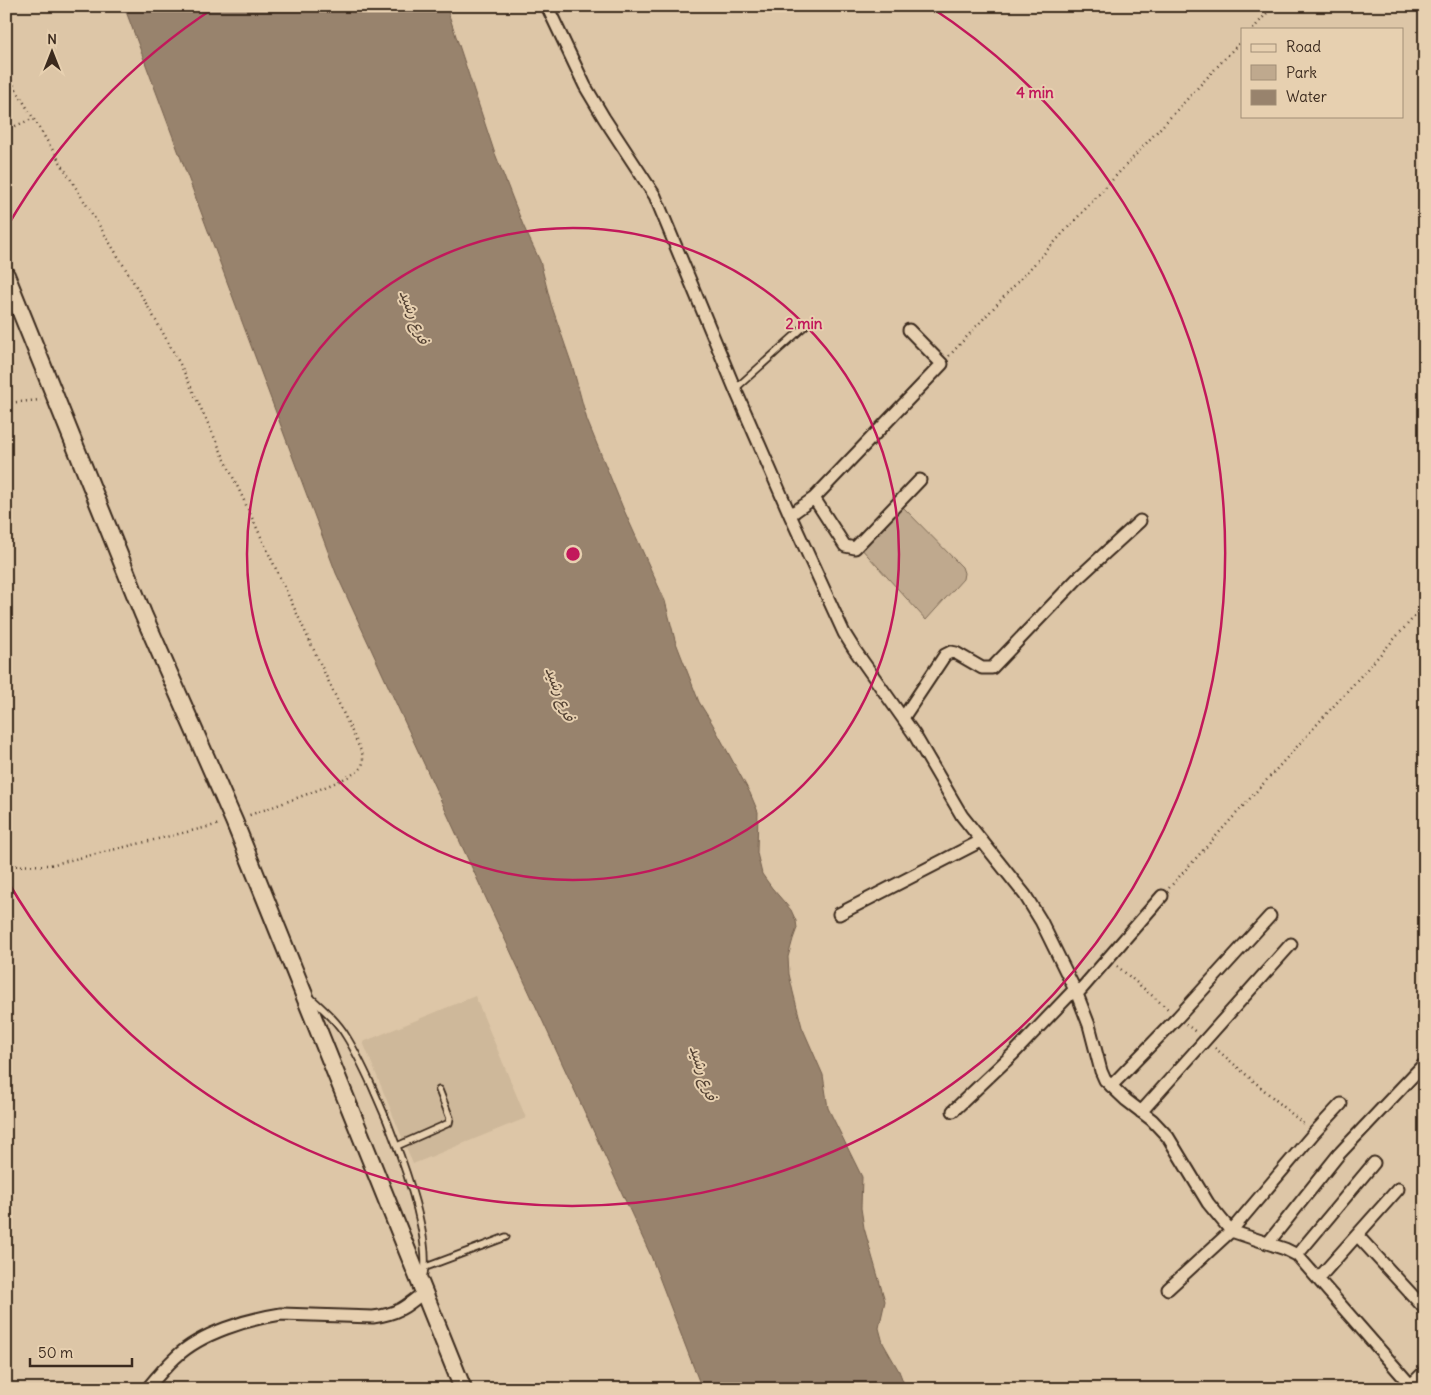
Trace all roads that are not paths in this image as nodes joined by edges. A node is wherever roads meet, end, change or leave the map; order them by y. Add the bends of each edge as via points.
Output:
1 (547, 6) edge
2 (6, 274) edge
3 (805, 326) dead end
4 (909, 330) dead end
5 (735, 389) junction
6 (920, 480) dead end
7 (814, 498) junction
8 (790, 515) junction
9 (1140, 521) dead end
10 (903, 718) junction
11 (981, 840) junction
12 (1162, 896) road end
13 (839, 914) dead end
14 (1270, 916) dead end
15 (1291, 944) dead end
16 (303, 990) junction
17 (1076, 991) junction
18 (1425, 1063) edge
19 (1111, 1086) junction
20 (439, 1090) dead end
21 (1341, 1104) dead end
22 (953, 1111) dead end
23 (1140, 1112) junction
24 (396, 1146) junction
25 (1374, 1163) dead end
26 (1398, 1189) dead end
27 (1231, 1231) junction
28 (1357, 1235) junction
29 (506, 1237) dead end
30 (1268, 1243) junction
31 (1296, 1255) junction
32 (426, 1267) junction
33 (1318, 1279) junction
34 (422, 1288) junction
35 (1168, 1289) dead end
36 (1425, 1309) edge
37 (1425, 1370) edge
38 (1412, 1387) edge
39 (147, 1389) edge
40 (463, 1389) edge

1 - 5 street via 585,86 655,196
2 - 16 street via 143,614 234,821
3 - 5 lane
4 - 7 street via 942,364
5 - 8 street
6 - 7 street via 855,548 846,546
7 - 8 street
8 - 10 street via 844,632
9 - 10 street via 1078,578 992,668 982,668 956,653 945,655
10 - 11 street via 962,816
11 - 13 street
11 - 17 street via 1025,895
12 - 17 street
14 - 19 street
15 - 23 street
16 - 24 lane via 346,1036
16 - 34 street
17 - 19 street via 1101,1071
17 - 22 street
18 - 30 street via 1339,1154
19 - 23 street
20 - 24 lane via 449,1123
21 - 27 street
23 - 27 street via 1168,1137 1208,1203
24 - 32 lane via 420,1220
25 - 31 street
26 - 28 street
27 - 30 street
27 - 35 street
28 - 33 street
28 - 36 street
29 - 32 lane
30 - 31 street
31 - 33 street
32 - 34 lane
33 - 38 street
34 - 39 street via 406,1307 386,1315 281,1314 214,1334 199,1340 176,1357
34 - 40 street
37 - 38 street

